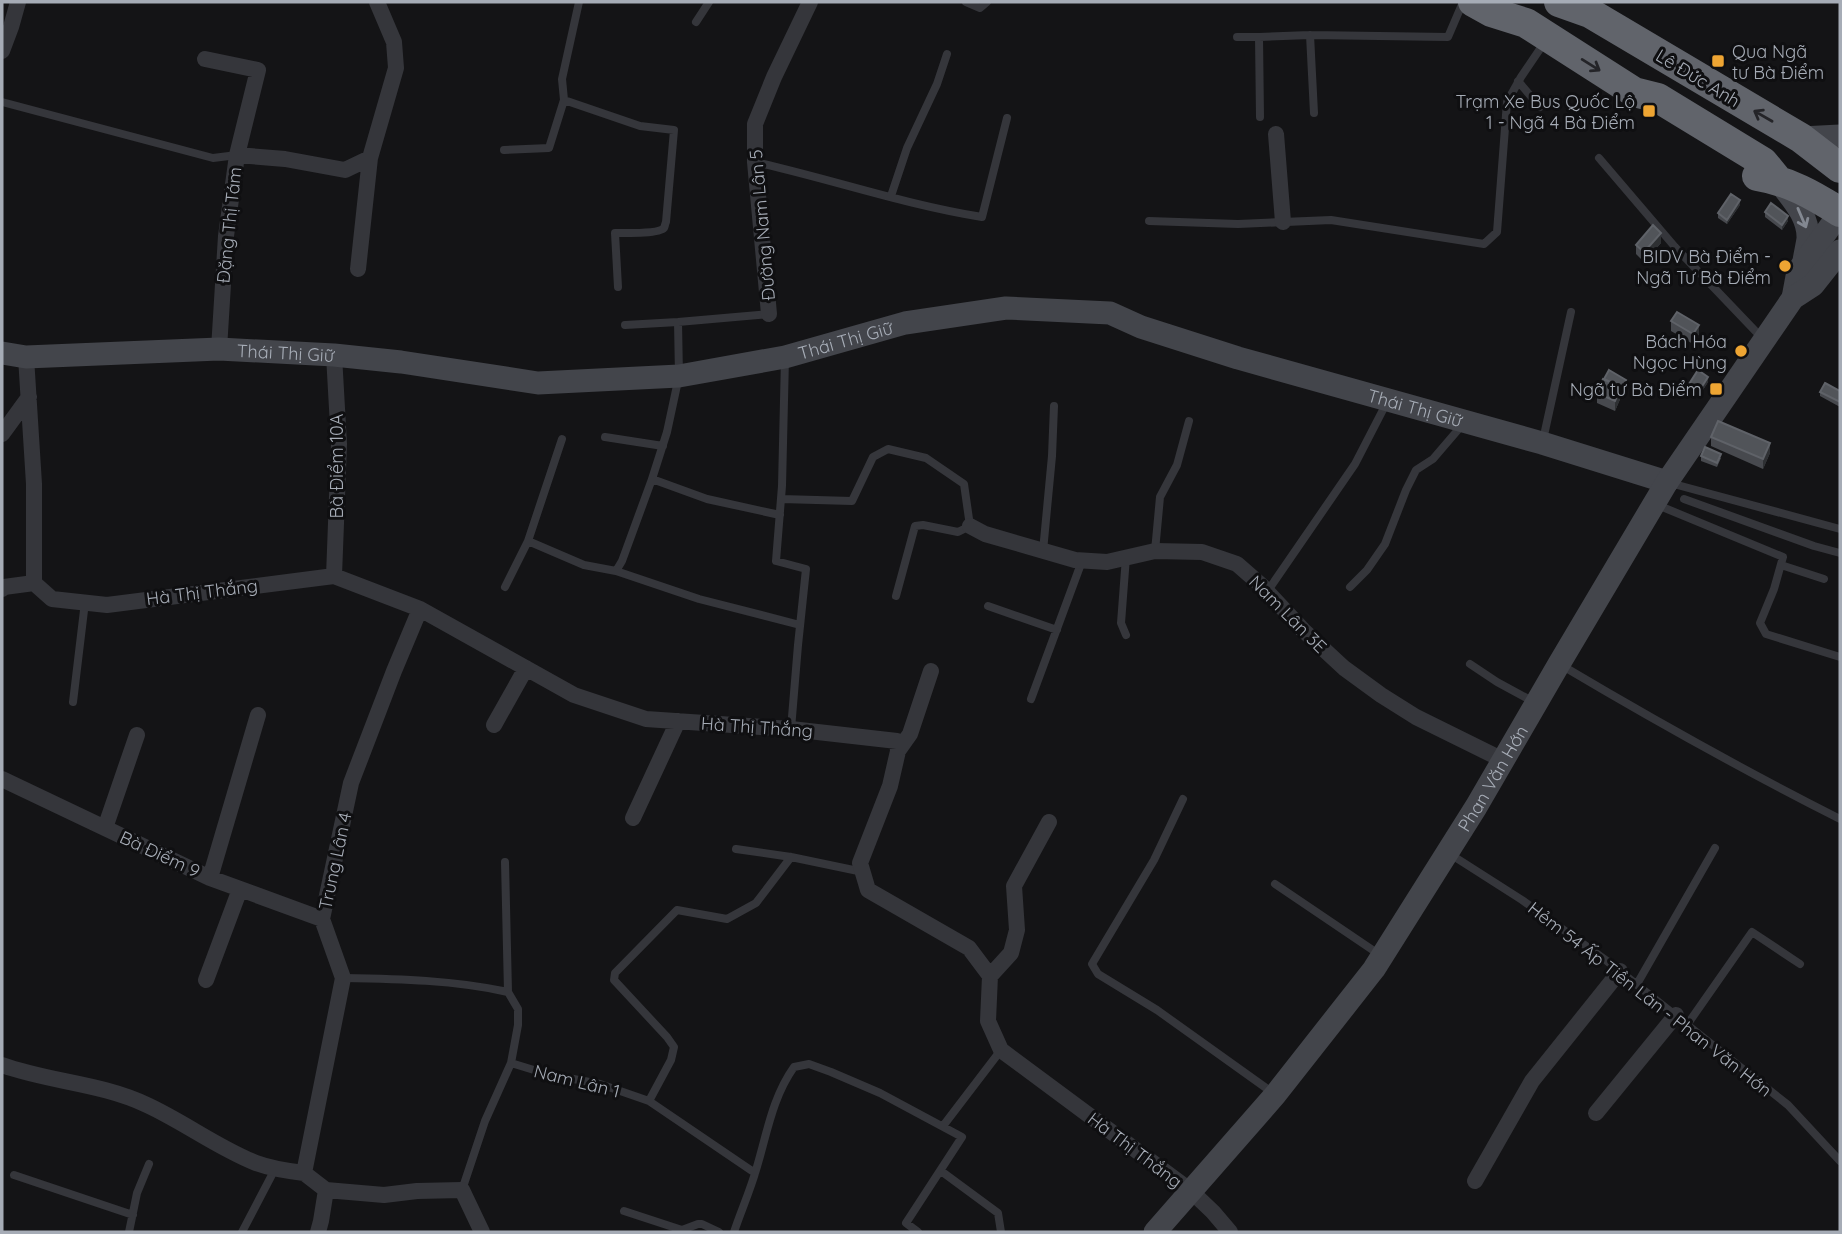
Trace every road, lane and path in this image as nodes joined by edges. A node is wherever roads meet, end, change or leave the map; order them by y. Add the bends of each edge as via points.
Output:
1 (18, 2) edge
2 (377, 2) edge
3 (579, 2) edge
4 (709, 2) edge
5 (810, 2) edge
6 (966, 2) edge
7 (987, 2) edge
8 (1463, 2) edge
9 (1474, 2) edge
10 (1559, 2) edge
11 (1586, 7) edge
12 (1527, 21) edge
13 (696, 22) dead end
14 (1310, 35) junction
15 (1237, 37) dead end
16 (1259, 37) junction
17 (2, 51) edge
18 (947, 54) dead end
19 (205, 59) dead end
20 (1518, 81) junction
21 (564, 100) junction
22 (2, 102) edge
23 (1540, 107) dead end
24 (1314, 113) dead end
25 (1260, 117) dead end
26 (1007, 118) dead end
27 (1276, 134) dead end
28 (1840, 136) edge
29 (1801, 138) junction
30 (504, 150) dead end
31 (237, 155) junction
32 (370, 158) junction
33 (1599, 158) dead end
34 (755, 162) junction
35 (1840, 168) edge
36 (1777, 179) junction
37 (891, 196) junction
38 (1840, 212) edge
39 (1149, 221) dead end
40 (1283, 222) junction
41 (1836, 261) edge
42 (1804, 262) junction
43 (358, 270) dead end
44 (618, 287) dead end
45 (1793, 298) junction
46 (1571, 313) dead end
47 (769, 314) joint
48 (678, 323) junction
49 (625, 325) dead end
50 (1764, 341) junction
51 (219, 349) junction
52 (2, 353) edge
53 (334, 355) junction
54 (26, 357) junction
55 (785, 357) junction
56 (679, 376) junction
57 (29, 397) junction
58 (1388, 401) junction
59 (1054, 406) dead end
60 (1189, 421) dead end
61 (1465, 422) junction
62 (2, 435) edge
63 (605, 437) dead end
64 (562, 439) dead end
65 (1542, 443) junction
66 (663, 446) junction
67 (652, 479) junction
68 (1667, 482) junction
69 (781, 499) junction
70 (1684, 499) dead end
71 (1655, 503) junction
72 (780, 515) junction
73 (970, 526) junction
74 (1840, 529) edge
75 (528, 541) junction
76 (1043, 551) junction
77 (1155, 551) junction
78 (1840, 553) edge
79 (1126, 557) junction
80 (1083, 560) junction
81 (1781, 565) junction
82 (616, 571) junction
83 (334, 576) junction
84 (1824, 579) dead end
85 (34, 583) junction
86 (505, 587) dead end
87 (1350, 587) dead end
88 (2, 589) edge
89 (1267, 592) junction
90 (897, 596) dead end
91 (85, 602) junction
92 (988, 606) dead end
93 (420, 609) junction
94 (800, 625) junction
95 (1057, 630) junction
96 (1126, 635) dead end
97 (1840, 657) edge
98 (1471, 664) dead end
99 (1559, 664) junction
100 (526, 668) junction
101 (931, 671) dead end
102 (1031, 699) dead end
103 (73, 702) dead end
104 (1536, 704) junction
105 (258, 715) dead end
106 (678, 722) junction
107 (494, 725) dead end
108 (791, 729) junction
109 (136, 735) dead end
110 (898, 751) junction
111 (1503, 760) junction
112 (2, 779) edge
113 (1183, 799) dead end
114 (634, 818) dead end
115 (1840, 819) edge
116 (1049, 822) dead end
117 (105, 828) junction
118 (1715, 848) dead end
119 (736, 849) dead end
120 (1448, 853) junction
121 (790, 857) junction
122 (505, 863) dead end
123 (863, 872) junction
124 (210, 878) junction
125 (1275, 884) dead end
126 (240, 889) junction
127 (322, 919) junction
128 (1382, 957) junction
129 (1800, 964) dead end
130 (1620, 971) junction
131 (990, 976) junction
132 (343, 978) junction
133 (206, 980) dead end
134 (1637, 984) junction
135 (508, 992) junction
136 (1682, 1020) junction
137 (1001, 1050) junction
138 (511, 1063) junction
139 (2, 1065) edge
140 (1275, 1095) junction
141 (649, 1101) junction
142 (1596, 1113) dead end
143 (943, 1126) junction
144 (1840, 1161) edge
145 (149, 1164) dead end
146 (275, 1170) junction
147 (941, 1171) junction
148 (304, 1173) junction
149 (755, 1173) junction
150 (14, 1175) dead end
151 (1475, 1181) dead end
152 (326, 1190) junction
153 (462, 1190) junction
154 (1191, 1191) junction
155 (624, 1211) dead end
156 (133, 1215) junction
157 (129, 1232) edge
158 (242, 1232) edge
159 (318, 1232) edge
160 (482, 1232) edge
161 (719, 1232) edge
162 (734, 1232) edge
163 (918, 1232) edge
164 (1001, 1232) edge
165 (1155, 1232) edge
166 (1230, 1232) edge

1 - 17 street
2 - 32 street via 394,42 396,68
3 - 21 lane via 562,79
4 - 13 lane
5 - 34 street, Đường Nam Lân 5 via 755,124
6 - 7 lane via 980,8
8 - 14 lane via 1448,37
9 - 12 highway via 1491,12
10 - 11 highway, Lê Đức Anh
29 -> 11 highway, Lê Đức Anh
12 - 20 lane
12 -> 36 highway via 1634,92 1649,111 1753,175
14 - 16 lane
14 - 24 lane
15 - 16 lane
16 - 25 lane
18 - 37 lane
19 - 31 street via 258,70
20 - 23 lane
20 - 40 lane via 1507,102 1497,232 1483,244 1331,220
21 - 30 lane via 549,148
21 - 44 lane via 640,126 674,130 664,228 615,233
22 - 31 lane via 213,158
26 - 37 lane via 982,217
27 - 40 street
28 - 29 street
29 - 35 highway, Lê Đức Anh
31 - 32 street, Đặng Thị Tám via 345,170
31 - 51 street, Đặng Thị Tám
32 - 43 street
33 - 50 lane
34 - 37 lane
34 - 47 street, Đường Nam Lân 5
36 - 38 highway
36 -> 42 street via 1806,223
38 - 42 street, Phan Văn Hớn
39 - 40 lane
41 - 45 street, Phan Văn Hớn
42 - 45 street, Phan Văn Hớn
45 - 50 street, Phan Văn Hớn
46 - 65 lane
47 - 48 lane, Đường Nam Lân 5
48 - 49 lane, Đường Nam Lân 5
48 - 56 lane
50 - 68 street, Phan Văn Hớn
51 - 53 street, Thái Thị Giữ
51 - 54 street, Thái Thị Giữ
52 - 54 street, Thái Thị Giữ
53 - 56 street, Thái Thị Giữ via 538,383
53 - 83 street, Bà Điểm 10A via 339,444
54 - 57 street
55 - 56 street, Thái Thị Giữ
55 - 58 street, Thái Thị Giữ via 905,323 1006,308 1110,313 1192,344
55 - 69 lane
56 - 66 lane
57 - 62 street
57 - 85 street
58 - 61 street, Thái Thị Giữ
58 - 89 lane via 1355,464
59 - 76 lane
60 - 77 lane via 1177,466 1160,497
61 - 65 street, Thái Thị Giữ
61 - 87 lane via 1433,459 1416,470 1385,544
63 - 66 lane
64 - 75 lane
65 - 68 street, Thái Thị Giữ
66 - 67 lane
67 - 72 lane via 707,499
67 - 82 lane
68 - 71 street, Phan Văn Hớn
68 - 74 lane
69 - 72 lane
69 - 73 lane via 852,501 873,457 888,449 926,458 964,484
70 - 78 lane
71 - 81 lane via 1783,557
71 - 99 street, Phan Văn Hớn
72 - 94 lane via 776,561 806,569
73 - 76 street, Nam Lân 3E
73 - 90 lane, Nam Lân 3E via 958,532 915,526
75 - 82 lane via 584,565
75 - 86 lane
76 - 80 street, Nam Lân 3E
77 - 79 street, Nam Lân 3E
77 - 89 street, Nam Lân 3E via 1202,552 1237,564
79 - 80 street, Nam Lân 3E via 1107,562
79 - 96 lane via 1121,623
80 - 95 lane
81 - 84 lane
81 - 97 lane via 1760,623 1766,634
82 - 94 lane
83 - 91 street, Hà Thị Thắng via 107,605
83 - 93 street, Hà Thị Thắng
85 - 88 street
85 - 91 street, Hà Thị Thắng via 52,598
89 - 111 street, Nam Lân 3E via 1344,668 1381,695
91 - 103 lane
92 - 95 lane
93 - 100 street, Hà Thị Thắng
93 - 127 street, Trung Lân 4 via 351,783
94 - 108 lane
95 - 102 lane
98 - 104 lane
99 - 104 street, Phan Văn Hớn
99 - 115 lane via 1646,716
100 - 106 street, Hà Thị Thắng via 574,695 646,719
100 - 107 street
101 - 110 street via 909,734
104 - 111 street, Phan Văn Hớn
105 - 124 street
106 - 108 street, Hà Thị Thắng
106 - 114 street
108 - 110 street, Hà Thị Thắng via 897,741
109 - 117 street
110 - 123 street via 890,786 860,863
111 - 120 street, Phan Văn Hớn
112 - 117 street, Bà Điểm 9
113 - 140 lane via 1154,860 1092,964 1097,974 1157,1010
116 - 131 street via 1014,886 1017,930 1011,953
117 - 124 street, Bà Điểm 9
118 - 134 lane
119 - 121 lane
120 - 128 street, Phan Văn Hớn
120 - 130 lane, Hẻm 54 Ấp Tiền Lân - Phan Văn Hớn
121 - 123 lane
121 - 141 lane via 756,902 727,919 677,910 615,973 614,980 674,1047
122 - 135 lane, Nam Lân 1
123 - 131 street via 868,890 969,948
124 - 126 street, Bà Điểm 9
125 - 128 lane
126 - 127 street, Bà Điểm 9
126 - 133 street
127 - 132 street, Trung Lân 4
128 - 140 street, Phan Văn Hớn
129 - 136 lane via 1752,932
130 - 134 lane, Hẻm 54 Ấp Tiền Lân - Phan Văn Hớn
130 - 151 street via 1532,1081
131 - 137 street via 988,1021
132 - 135 lane via 419,980
132 - 148 street
134 - 136 lane, Hẻm 54 Ấp Tiền Lân - Phan Văn Hớn
135 - 138 lane, Nam Lân 1 via 518,1009
136 - 142 street
136 - 144 lane, Hẻm 54 Ấp Tiền Lân - Phan Văn Hớn via 1787,1105
137 - 143 lane
137 - 154 street, Hà Thị Thắng
138 - 141 lane, Nam Lân 1
138 - 153 lane
139 - 146 street via 146,1104
140 - 154 street, Phan Văn Hớn
141 - 149 lane, Nam Lân 1
143 - 147 lane via 962,1137
143 - 149 lane via 831,1072 809,1065 794,1067 770,1116
145 - 156 lane via 136,1193
146 - 148 street
146 - 158 lane
147 - 163 lane via 906,1223
147 - 164 lane via 998,1213
148 - 152 street
149 - 162 lane
150 - 156 lane
152 - 153 street via 384,1195
152 - 159 street
153 - 160 street
154 - 165 street, Phan Văn Hớn
154 - 166 street, Hà Thị Thắng
155 - 161 lane via 682,1230 702,1224
156 - 157 lane

